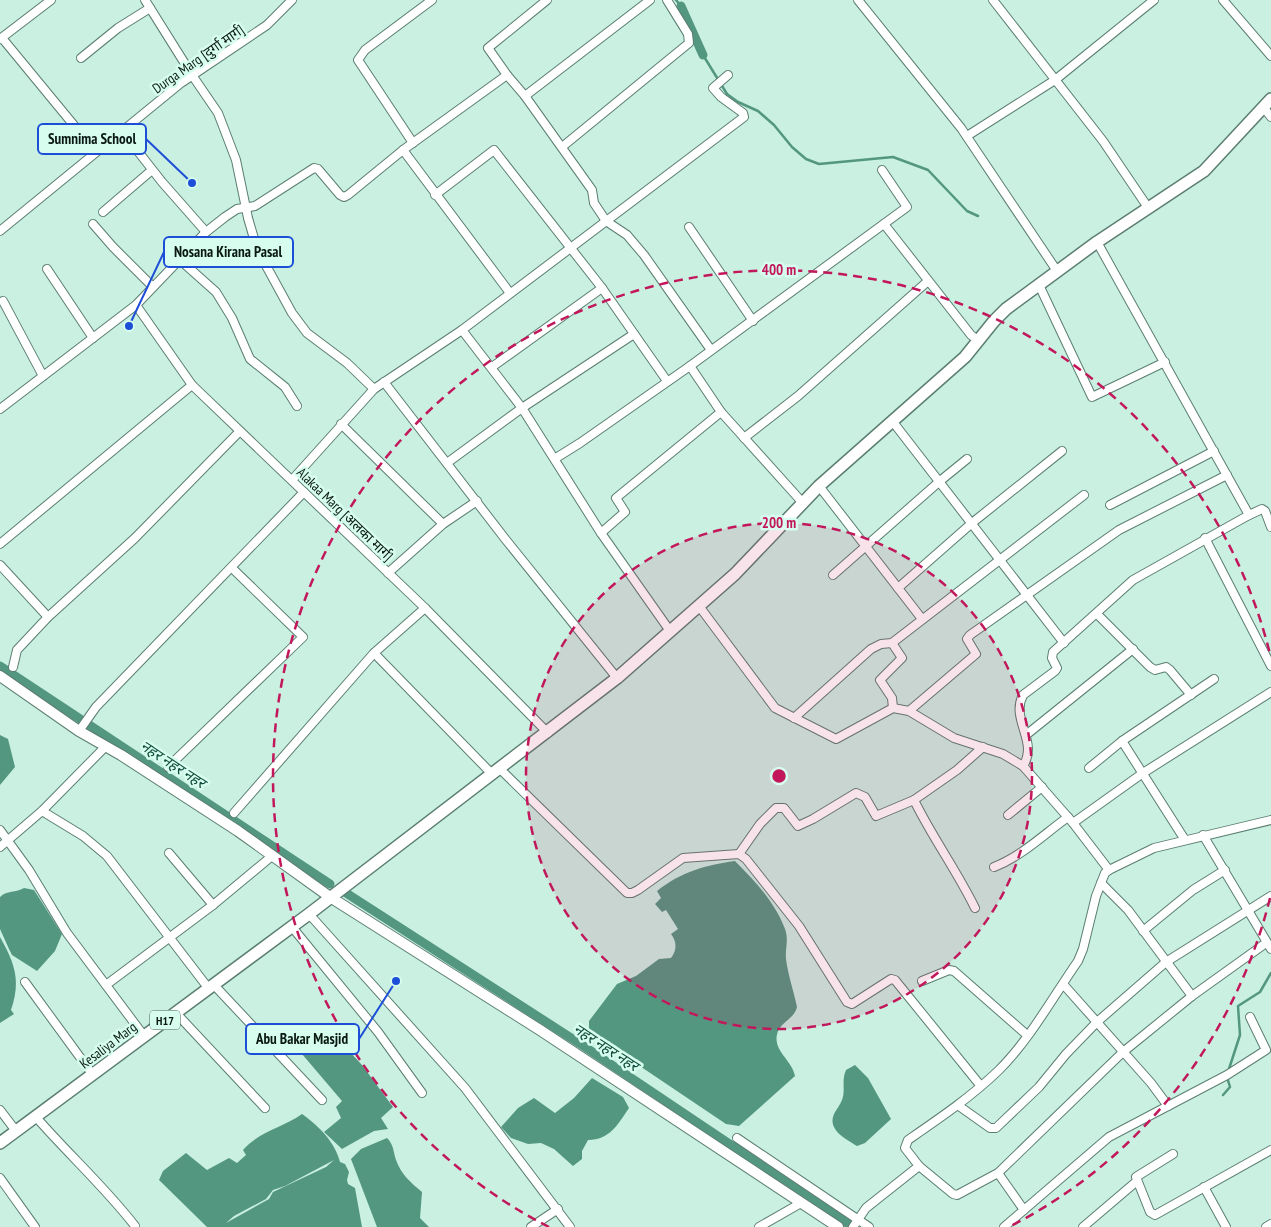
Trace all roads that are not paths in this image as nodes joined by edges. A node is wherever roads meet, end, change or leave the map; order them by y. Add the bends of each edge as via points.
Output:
1 (51, 0) edge
2 (145, 0) edge
3 (292, 0) edge
4 (432, 0) edge
5 (546, 0) edge
6 (650, 0) edge
7 (667, 0) edge
8 (858, 0) edge
9 (994, 0) edge
10 (1154, 0) edge
11 (1223, 0) edge
12 (150, 8) junction
13 (1, 38) edge
14 (1271, 56) edge
15 (81, 58) dead end
16 (192, 75) junction
17 (507, 75) junction
18 (728, 75) dead end
19 (1055, 80) junction
20 (525, 96) junction
21 (1269, 108) edge
22 (122, 131) junction
23 (967, 136) junction
24 (414, 143) junction
25 (562, 147) junction
26 (403, 150) junction
27 (92, 155) junction
28 (152, 170) junction
29 (882, 170) dead end
30 (435, 195) junction
31 (246, 207) junction
32 (1149, 209) junction
33 (103, 212) dead end
34 (606, 220) junction
35 (93, 224) dead end
36 (884, 224) junction
37 (689, 227) dead end
38 (0, 231) edge
39 (206, 232) junction
40 (1097, 242) junction
41 (571, 248) junction
42 (179, 259) junction
43 (47, 268) dead end
44 (1057, 271) junction
45 (928, 281) junction
46 (1040, 285) junction
47 (153, 287) junction
48 (602, 288) junction
49 (510, 294) junction
50 (3, 301) dead end
51 (136, 305) junction
52 (754, 321) junction
53 (462, 330) junction
54 (634, 334) junction
55 (93, 338) junction
56 (979, 341) junction
57 (711, 350) junction
58 (1165, 362) junction
59 (690, 366) junction
60 (492, 367) junction
61 (43, 376) junction
62 (667, 381) junction
63 (384, 382) junction
64 (192, 385) junction
65 (374, 389) junction
66 (297, 406) dead end
67 (522, 408) junction
68 (0, 409) edge
69 (721, 412) junction
70 (893, 422) junction
71 (341, 424) junction
72 (238, 432) junction
73 (744, 438) junction
74 (1062, 451) dead end
75 (1214, 451) junction
76 (556, 458) junction
77 (967, 459) dead end
78 (447, 463) junction
79 (1227, 475) junction
80 (292, 480) junction
81 (940, 481) junction
82 (818, 486) junction
83 (304, 492) junction
84 (1084, 495) dead end
85 (477, 501) junction
86 (802, 502) junction
87 (1110, 505) dead end
88 (1248, 515) junction
89 (972, 523) junction
90 (442, 524) junction
91 (1271, 526) edge
92 (601, 533) junction
93 (1205, 538) junction
94 (0, 544) edge
95 (867, 547) junction
96 (1001, 560) junction
97 (0, 565) edge
98 (232, 568) junction
99 (388, 573) junction
100 (833, 575) dead end
101 (898, 588) junction
102 (1027, 594) junction
103 (699, 606) junction
104 (425, 608) junction
105 (1097, 614) junction
106 (48, 617) junction
107 (922, 619) junction
108 (670, 631) junction
109 (892, 643) junction
110 (1064, 644) junction
111 (1133, 649) junction
112 (374, 652) junction
113 (1271, 666) edge
114 (13, 667) dead end
115 (0, 676) edge
116 (617, 678) junction
117 (1214, 679) dead end
118 (1271, 692) edge
119 (1191, 695) junction
120 (893, 708) junction
121 (908, 711) junction
122 (794, 718) junction
123 (80, 728) junction
124 (548, 733) junction
125 (1026, 735) junction
126 (1122, 741) junction
127 (106, 746) junction
128 (983, 747) junction
129 (1023, 766) junction
130 (168, 767) dead end
131 (1089, 768) dead end
132 (495, 771) junction
133 (1143, 773) junction
134 (1042, 787) junction
135 (914, 800) junction
136 (42, 811) junction
137 (234, 813) dead end
138 (1008, 815) dead end
139 (1070, 820) junction
140 (1271, 820) edge
141 (0, 830) edge
142 (1202, 835) junction
143 (1186, 840) junction
144 (9, 841) junction
145 (0, 848) edge
146 (169, 854) dead end
147 (739, 854) junction
148 (272, 856) junction
149 (994, 867) dead end
150 (1110, 870) junction
151 (1225, 870) junction
152 (1101, 883) junction
153 (1271, 896) edge
154 (330, 897) junction
155 (214, 906) junction
156 (975, 908) dead end
157 (1246, 910) junction
158 (309, 914) junction
159 (292, 927) junction
160 (1143, 931) junction
161 (170, 937) junction
162 (1268, 946) edge
163 (1166, 962) junction
164 (25, 982) dead end
165 (922, 982) dead end
166 (1062, 984) junction
167 (106, 985) junction
168 (211, 987) junction
169 (1192, 996) junction
170 (176, 1013) junction
171 (1250, 1017) dead end
172 (1097, 1022) junction
173 (1027, 1034) junction
174 (144, 1036) junction
175 (1123, 1052) junction
176 (93, 1075) junction
177 (980, 1085) junction
178 (422, 1092) dead end
179 (322, 1100) dead end
180 (959, 1106) junction
181 (1168, 1106) junction
182 (265, 1108) dead end
183 (0, 1110) edge
184 (36, 1117) junction
185 (16, 1132) junction
186 (737, 1138) dead end
187 (0, 1143) edge
188 (1271, 1150) edge
189 (1173, 1154) dead end
190 (919, 1166) junction
191 (998, 1173) junction
192 (0, 1178) edge
193 (1136, 1181) junction
194 (1204, 1187) junction
195 (801, 1203) junction
196 (558, 1209) junction
197 (1024, 1210) junction
198 (856, 1223) edge
199 (1271, 1224) edge
200 (135, 1226) dead end
201 (36, 1227) edge
202 (531, 1227) edge
203 (570, 1227) edge
204 (759, 1227) edge
205 (838, 1227) edge
206 (869, 1227) edge
207 (1004, 1227) edge
208 (1083, 1227) edge
209 (1226, 1227) edge
210 (1266, 1227) edge

1 - 13 street
2 - 12 street
3 - 16 street, Durga Marg [दुर्गा मार्ग] via 252,37
4 - 24 street via 365,50 358,60
5 - 17 street via 488,48
6 - 20 street
7 - 25 street via 690,43
8 - 23 street
9 - 19 street
10 - 19 street
11 - 14 street
12 - 15 street via 118,28
12 - 16 street
13 - 27 street via 77,129 77,136
16 - 22 street, Durga Marg [दुर्गा मार्ग]
16 - 31 street via 224,125 236,160
17 - 20 street
17 - 24 street
18 - 34 street via 713,88 743,113 744,118
19 - 23 street
19 - 32 street via 1103,141
20 - 25 street
21 - 32 main road, H17 via 1204,171
22 - 27 street, Durga Marg [दुर्गा मार्ग]
22 - 28 street
23 - 44 street
24 - 26 street
25 - 34 street via 592,190 594,203
26 - 30 street
26 - 31 street via 344,197 314,168 255,206
27 - 38 street, Durga Marg [दुर्गा मार्ग]
28 - 33 street
28 - 39 street
29 - 36 street via 908,207
30 - 41 street via 494,150
30 - 49 street
31 - 39 street via 236,209
31 - 65 street via 262,261 296,319 307,333 347,363
32 - 40 main road, H17
34 - 41 street
34 - 57 street via 627,235 638,248
35 - 47 street via 112,248
36 - 45 street
36 - 52 street
37 - 52 street
39 - 42 street
40 - 44 main road, H17
40 - 58 street
41 - 48 street
41 - 49 street
42 - 47 street
42 - 66 street via 216,292 232,318 250,359 284,387
43 - 55 street
44 - 46 main road, H17
45 - 56 street
45 - 73 street via 798,396
46 - 56 main road, H17 via 994,321
46 - 58 street via 1092,397
47 - 51 street
48 - 54 street
48 - 60 street
49 - 53 street
50 - 61 street
51 - 55 street
51 - 64 street, Alakaa Marg [अलका मार्ग]
52 - 57 street
53 - 60 street
53 - 63 street
54 - 62 street
54 - 67 street
55 - 61 street
56 - 70 main road, H17
57 - 59 street
58 - 75 street
59 - 62 street
59 - 69 street
60 - 67 street
61 - 68 street
62 - 76 street
63 - 65 street
63 - 78 street
64 - 72 street, Alakaa Marg [अलका मार्ग]
64 - 94 street
65 - 71 street
67 - 76 street
67 - 78 street
69 - 73 street
69 - 92 street via 616,498 625,512
70 - 81 street
70 - 82 main road, H17
71 - 80 street
71 - 90 street
72 - 80 street, Alakaa Marg [अलका मार्ग]
72 - 106 street via 135,538
73 - 86 street
74 - 89 street
75 - 79 street
75 - 87 street
76 - 92 street
77 - 81 street
78 - 85 street
79 - 88 street
79 - 102 street via 1119,530
80 - 83 street, Alakaa Marg [अलका मार्ग]
81 - 89 street
81 - 95 street
82 - 86 main road, H17
82 - 95 street
83 - 98 street
83 - 99 street, Alakaa Marg [अलका मार्ग]
84 - 96 street
85 - 90 street
85 - 116 street
86 - 103 main road, H17 via 735,574
88 - 91 street via 1262,509
88 - 93 street
89 - 96 street
89 - 101 street
90 - 99 street
92 - 108 street
93 - 105 street via 1133,580
93 - 113 street
95 - 100 street
95 - 101 street
96 - 102 street
96 - 107 street
97 - 106 street
98 - 123 street
98 - 130 street via 303,637
99 - 104 street, Alakaa Marg [अलका मार्ग]
101 - 107 street
102 - 110 street
102 - 121 street via 970,635 967,639 976,654
103 - 108 main road, H17
103 - 122 street via 775,708
104 - 112 street
104 - 124 street, Alakaa Marg [अलका मार्ग]
105 - 110 street
105 - 111 street
106 - 114 street via 17,650
107 - 109 street
108 - 116 main road, H17
109 - 120 street via 902,658 880,680 892,698
109 - 122 street via 881,644 871,650
110 - 125 street via 1052,655 1055,671 1023,695 1020,701 1019,713
111 - 119 street via 1154,670 1166,667 1170,670
111 - 125 street
112 - 132 street
112 - 137 street
115 - 123 main road
116 - 124 main road, H17
117 - 119 street
118 - 133 street
119 - 126 street
120 - 121 street
120 - 122 street via 836,739
121 - 128 street via 954,738
123 - 127 main road
124 - 132 main road, H17
125 - 129 street via 1030,749
126 - 131 street
126 - 133 street
127 - 136 street
127 - 148 main road
128 - 129 street
128 - 135 street
129 - 134 street
132 - 147 street via 627,893 632,894 683,858
132 - 154 main road, H17
133 - 139 street
133 - 143 street
134 - 138 street
134 - 139 street
135 - 147 street via 876,816 865,797 856,793 798,826 784,808 776,808
135 - 156 street
136 - 144 street
136 - 161 street via 83,836 106,856
139 - 149 street
139 - 150 street
140 - 142 street
141 - 144 street
142 - 143 street
142 - 151 street
143 - 150 street via 1154,848
144 - 145 street
144 - 167 street
146 - 155 street
147 - 177 street via 758,872 799,926 847,1002 852,1004 891,979 895,980
148 - 154 main road
148 - 155 street
150 - 152 street
151 - 157 street
151 - 160 street via 1193,890
152 - 160 street via 1128,910
152 - 166 street via 1083,949
153 - 157 street
154 - 158 main road, Kesaliya Marg / H17
154 - 195 main road via 540,1030
155 - 161 street
157 - 162 street
157 - 163 street
158 - 159 main road, Kesaliya Marg / H17
158 - 196 street via 465,1088
159 - 168 main road, Kesaliya Marg / H17
159 - 178 street via 378,1032
160 - 163 street
161 - 167 street
161 - 168 street
162 - 169 street
163 - 169 street
163 - 172 street
164 - 176 street
165 - 173 street via 949,970 954,971
166 - 172 street
166 - 173 street
167 - 174 street
168 - 170 main road, Kesaliya Marg / H17
168 - 179 street
169 - 175 street
170 - 174 main road, Kesaliya Marg / H17
170 - 182 street
171 - 181 street via 1266,1050
172 - 175 street
172 - 180 street via 996,1128 990,1128
173 - 177 street via 1000,1069
174 - 176 main road, Kesaliya Marg / H17
175 - 181 street
175 - 191 street
176 - 184 main road, Kesaliya Marg / H17
177 - 180 street
180 - 190 street via 908,1140 905,1148
181 - 197 street via 1109,1137
183 - 185 street
184 - 185 main road, Kesaliya Marg / H17
184 - 200 street via 114,1199
185 - 187 main road, Kesaliya Marg / H17
186 - 198 street
188 - 194 street
189 - 193 street via 1138,1174
190 - 191 street via 957,1195
190 - 198 street via 866,1208
191 - 197 street
192 - 201 street
193 - 194 street via 1150,1212 1155,1215
193 - 208 street
194 - 209 street
195 - 204 street
195 - 205 main road
196 - 202 street
196 - 203 street
197 - 207 street
198 - 206 street
199 - 210 street

